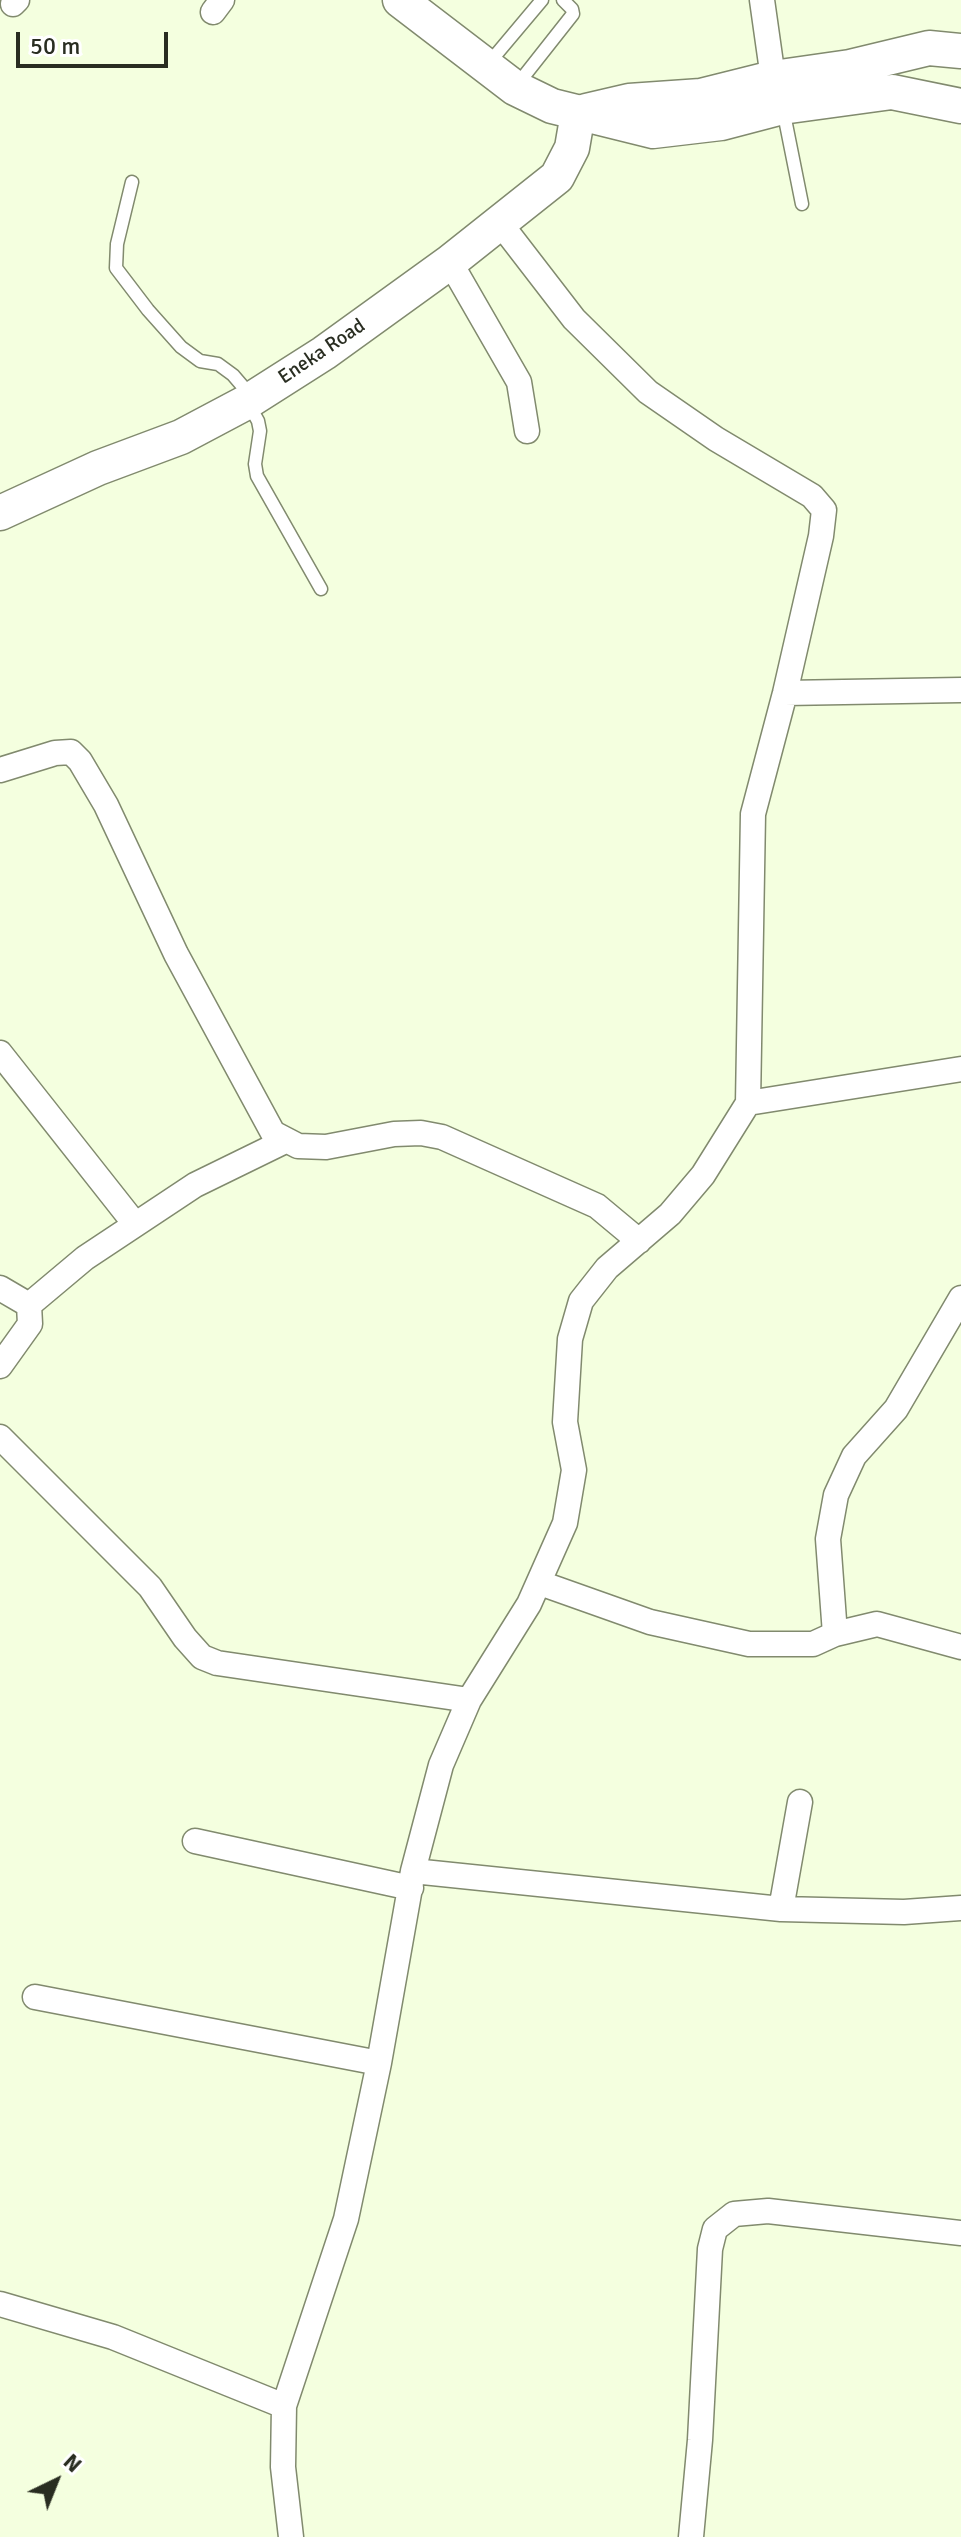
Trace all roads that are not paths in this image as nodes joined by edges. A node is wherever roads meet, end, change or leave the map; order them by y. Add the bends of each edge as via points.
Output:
1 (542, 0) edge
2 (563, 0) edge
3 (762, 0) edge
4 (420, 6) edge
5 (961, 51) edge
6 (487, 66) junction
7 (515, 88) junction
8 (777, 92) junction
9 (961, 106) edge
10 (578, 113) junction
11 (132, 182) dead end
12 (802, 204) dead end
13 (500, 223) junction
14 (450, 262) junction
15 (250, 400) junction
16 (527, 431) dead end
17 (0, 513) edge
18 (321, 589) dead end
19 (961, 690) edge
20 (785, 693) junction
21 (0, 770) edge
22 (0, 1053) edge
23 (961, 1069) edge
24 (748, 1103) junction
25 (285, 1141) junction
26 (135, 1224) junction
27 (639, 1241) junction
28 (0, 1288) edge
29 (961, 1298) edge
30 (29, 1305) junction
31 (0, 1366) edge
32 (0, 1437) edge
33 (540, 1583) junction
34 (835, 1634) junction
35 (961, 1647) edge
36 (469, 1700) junction
37 (800, 1802) dead end
38 (195, 1841) dead end
39 (412, 1879) junction
40 (961, 1908) edge
41 (781, 1909) junction
42 (35, 1997) dead end
43 (379, 2063) junction
44 (961, 2233) edge
45 (0, 2304) edge
46 (284, 2406) junction
47 (291, 2537) edge
48 (691, 2537) edge

1 - 6 lane
2 - 7 lane via 572,9 569,21
3 - 8 street
4 - 6 main road
5 - 8 main road via 929,48
6 - 7 main road
7 - 10 main road
8 - 9 main road via 892,92
8 - 10 main road via 629,101
8 - 12 lane
10 - 13 main road, Eneka Road via 572,148 557,177
11 - 15 lane via 116,268 181,347 233,375
13 - 14 main road, Eneka Road
13 - 20 street via 574,319 648,392 812,496 824,510
14 - 15 main road, Eneka Road
14 - 16 street via 519,382
15 - 17 main road, Eneka Road via 181,437
15 - 18 lane via 260,431 257,476
19 - 20 street
20 - 24 street via 753,814
21 - 25 street via 55,753 71,752 80,761 191,981 273,1133
22 - 26 street
23 - 24 street
24 - 27 street via 703,1175
25 - 26 street via 195,1185
25 - 27 street via 326,1147 394,1134 442,1137 597,1206
26 - 30 street
27 - 33 street via 607,1268 581,1301 570,1339 565,1422 574,1470 565,1523
28 - 30 street
29 - 34 street via 896,1409 854,1456 836,1495 828,1539
30 - 31 street via 30,1324
32 - 36 street via 150,1587 202,1657
33 - 34 street via 650,1622 749,1644 813,1644
33 - 36 street
34 - 35 street via 877,1624
36 - 39 street via 441,1765
37 - 41 street
38 - 39 street
39 - 41 street
39 - 43 street
40 - 41 street
42 - 43 street
43 - 46 street via 346,2219
44 - 48 street via 768,2211 734,2214 715,2229
45 - 46 street via 113,2337
46 - 47 street via 283,2467

